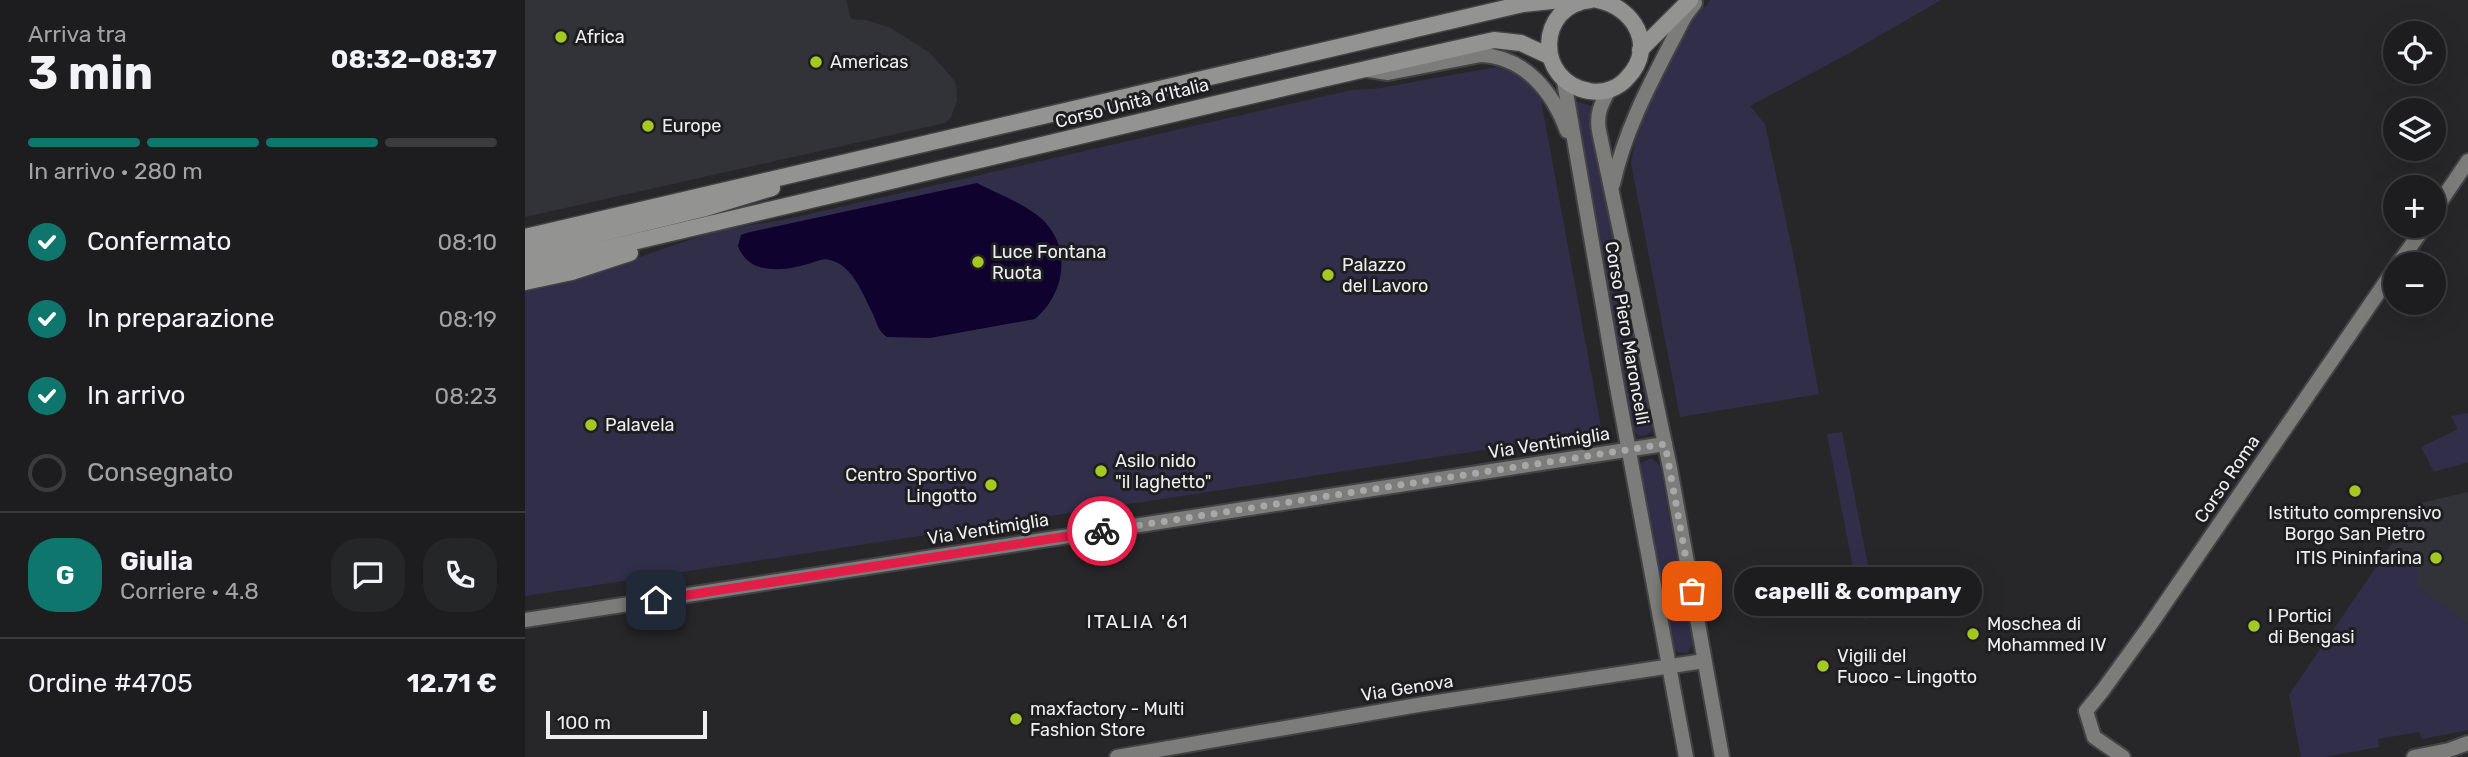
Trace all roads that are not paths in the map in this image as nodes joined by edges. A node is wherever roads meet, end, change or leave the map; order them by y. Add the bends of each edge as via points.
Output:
1 (1690, 0) edge
2 (1697, 0) edge
3 (1584, 1) edge
4 (1610, 1) edge
5 (1640, 50) junction
6 (1549, 56) junction
7 (1362, 69) junction
8 (1564, 80) junction
9 (1609, 90) junction
10 (867, 155) junction
11 (1576, 155) junction
12 (2468, 161) edge
13 (1612, 189) junction
14 (2446, 193) edge
15 (724, 222) junction
16 (525, 237) edge
17 (525, 252) edge
18 (525, 267) edge
19 (525, 282) edge
20 (2383, 285) edge
21 (1665, 444) junction
22 (1629, 450) junction
23 (525, 620) edge
24 (1704, 661) junction
25 (1669, 666) junction
26 (2468, 743) edge
27 (2449, 750) junction
28 (2468, 750) edge
29 (1117, 757) edge
30 (1686, 757) edge
31 (1722, 757) edge
32 (2123, 757) edge
33 (2414, 757) edge

1 - 5 main road
2 - 13 street via 1632,122
3 - 6 main road via 1566,9 1553,25
3 - 10 main road, Corso Unità d'Italia via 1523,4
4 - 5 main road via 1634,22
5 - 9 main road via 1629,76
6 - 7 main road, Corso Unità d'Italia via 1521,43 1494,40
6 - 8 main road
7 - 11 street via 1388,73 1481,55 1517,63 1550,97
7 - 15 main road, Corso Unità d'Italia
8 - 9 main road via 1586,91
8 - 11 street, Corso Piero Maroncelli
9 - 13 street, Corso Piero Maroncelli via 1597,120
10 - 16 main road, Corso Unità d'Italia
10 - 17 main road, Corso Unità d'Italia via 702,209
11 - 22 street, Corso Piero Maroncelli
12 - 14 street
13 - 21 street, Corso Piero Maroncelli
15 - 18 main road, Corso Unità d'Italia
15 - 19 main road, Corso Unità d'Italia via 572,272
20 - 32 street, Corso Roma via 2086,711 2094,737
21 - 22 street, Via Ventimiglia
21 - 24 street, Corso Piero Maroncelli
22 - 23 street, Via Ventimiglia
22 - 25 street, Corso Piero Maroncelli
24 - 25 street, Via Genova
24 - 31 street, Corso Piero Maroncelli
25 - 29 street, Via Genova
25 - 30 street, Corso Piero Maroncelli
26 - 27 street
27 - 28 street
27 - 33 street

